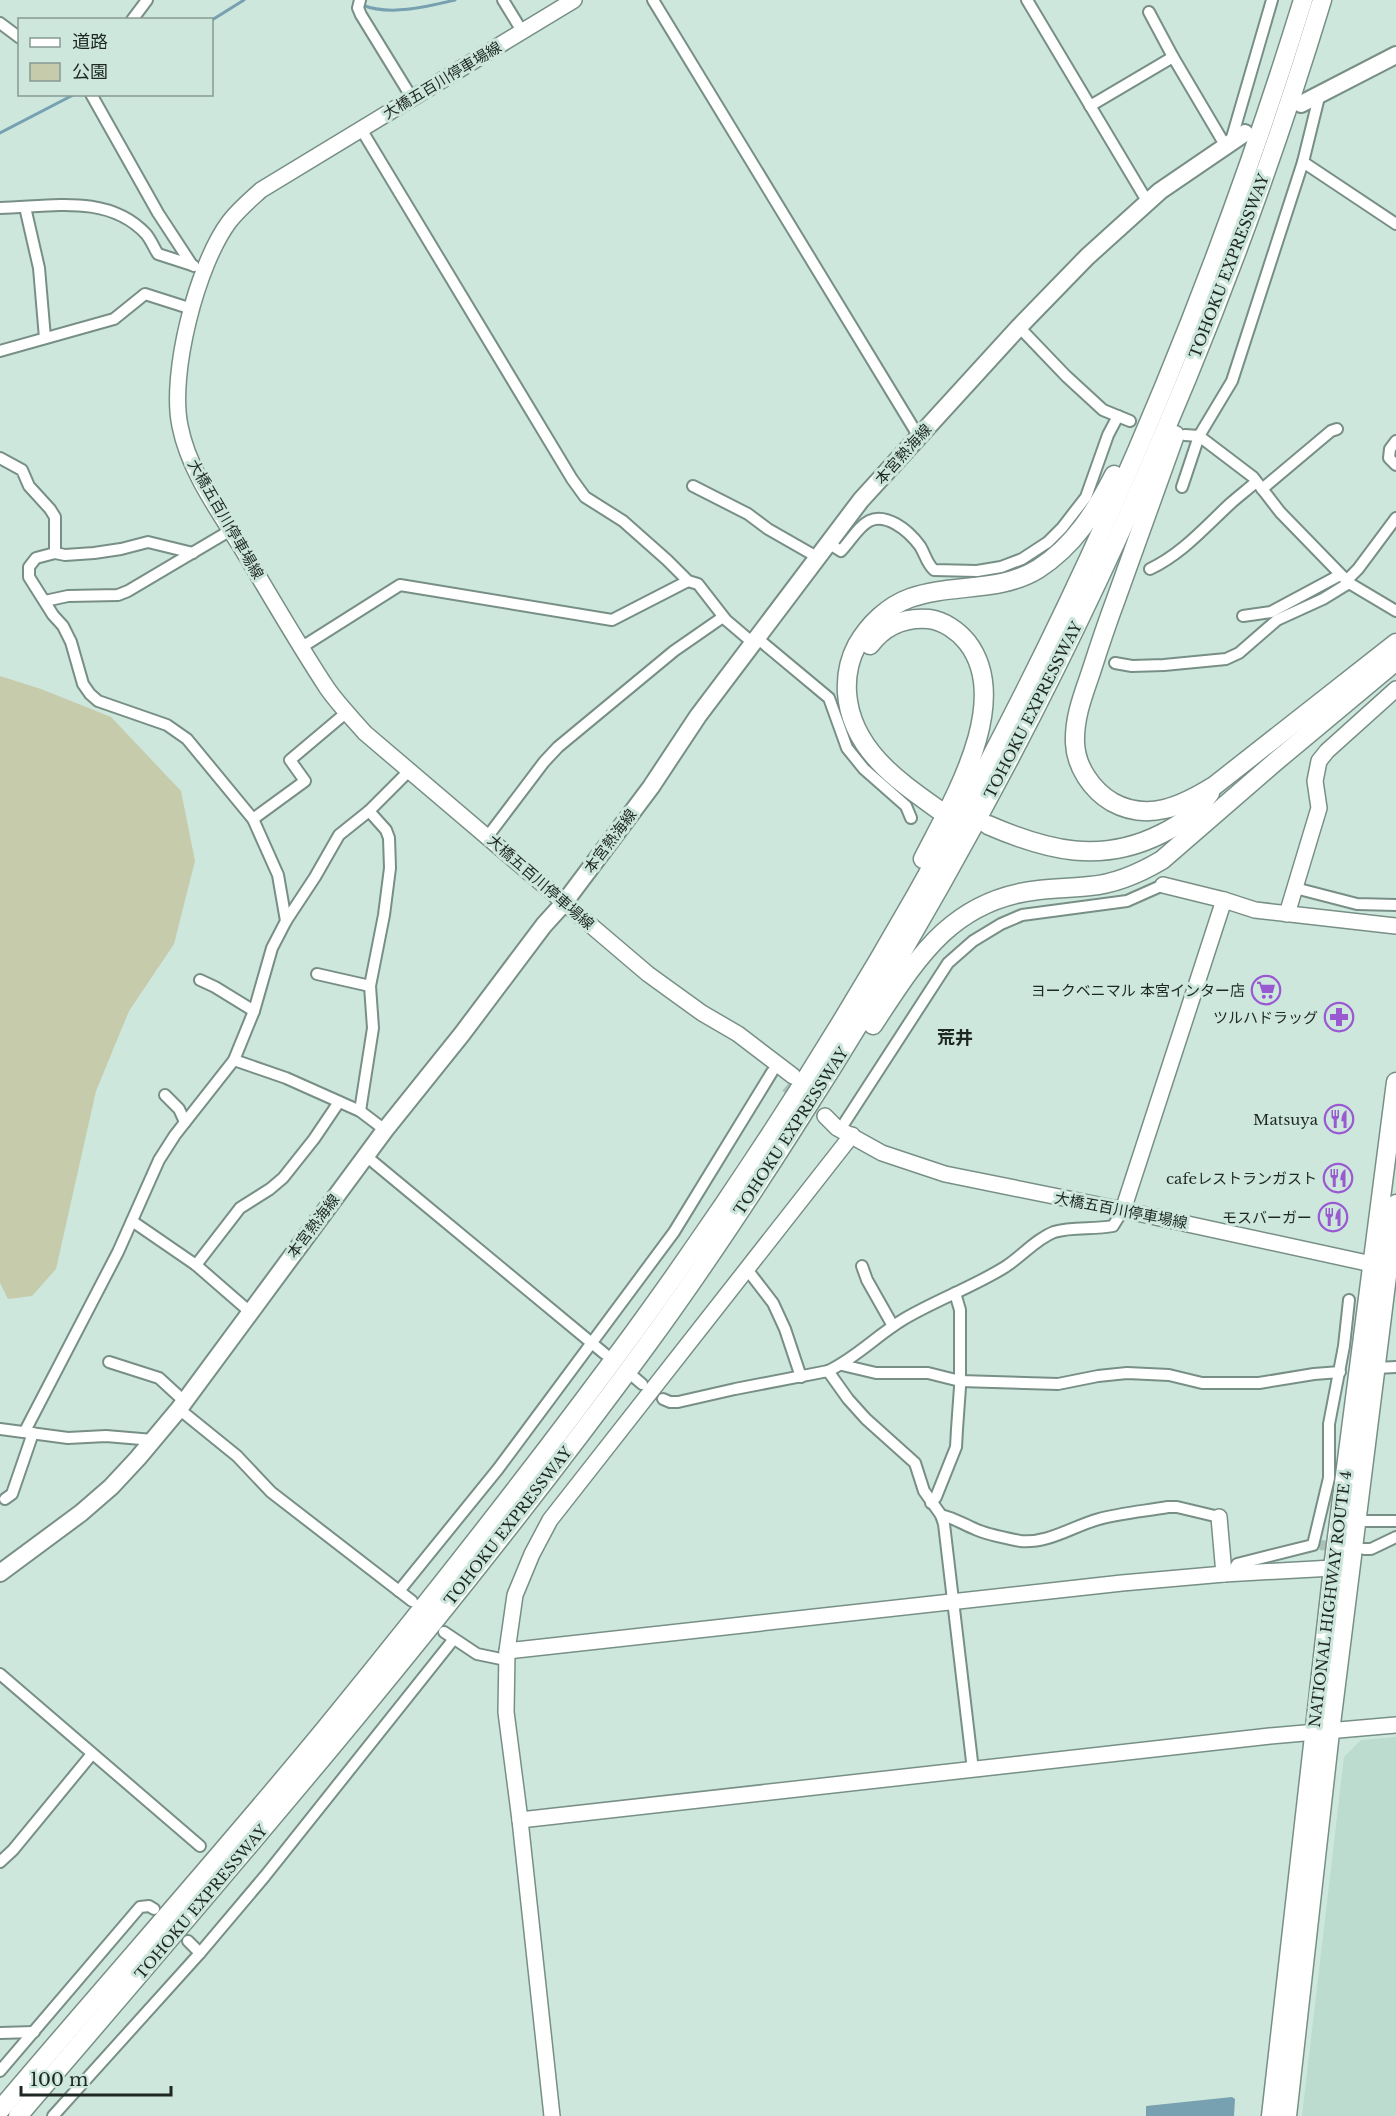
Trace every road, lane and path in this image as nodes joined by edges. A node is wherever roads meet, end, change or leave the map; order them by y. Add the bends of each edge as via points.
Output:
1 (147, 0) edge
2 (360, 0) edge
3 (503, 0) edge
4 (574, 0) edge
5 (653, 0) edge
6 (1027, 0) edge
7 (1272, 0) edge
8 (1303, 0) edge
9 (1322, 0) edge
10 (1149, 12) dead end
11 (134, 18) edge
12 (0, 23) edge
13 (522, 31) junction
14 (18, 36) edge
15 (1396, 55) edge
16 (1173, 57) junction
17 (92, 96) edge
18 (1318, 97) junction
19 (412, 98) junction
20 (1301, 104) dead end
21 (1090, 106) junction
22 (361, 129) junction
23 (1233, 140) junction
24 (1304, 162) junction
25 (1147, 201) junction
26 (25, 207) junction
27 (0, 208) edge
28 (1396, 224) edge
29 (1225, 255) junction
30 (198, 267) junction
31 (192, 309) junction
32 (1020, 327) junction
33 (45, 338) junction
34 (0, 351) edge
35 (1118, 416) junction
36 (1130, 421) dead end
37 (1337, 429) dead end
38 (1185, 435) dead end
39 (919, 436) junction
40 (1199, 436) junction
41 (1396, 441) edge
42 (0, 458) edge
43 (1396, 465) edge
44 (693, 486) dead end
45 (1259, 486) junction
46 (1182, 487) dead end
47 (1396, 518) edge
48 (231, 530) junction
49 (828, 543) junction
50 (55, 553) junction
51 (193, 553) junction
52 (817, 557) junction
53 (1150, 569) dead end
54 (1345, 580) junction
55 (688, 581) junction
56 (45, 601) junction
57 (1396, 611) edge
58 (1243, 616) dead end
59 (723, 617) junction
60 (755, 640) junction
61 (1396, 644) edge
62 (302, 647) junction
63 (1396, 661) edge
64 (1114, 663) dead end
65 (1396, 689) edge
66 (347, 712) junction
67 (409, 771) junction
68 (1214, 786) junction
69 (369, 811) junction
70 (910, 818) dead end
71 (252, 819) junction
72 (488, 836) junction
73 (1185, 841) junction
74 (1163, 885) joint
75 (1295, 888) junction
76 (1224, 900) junction
77 (564, 903) junction
78 (1396, 905) edge
79 (1287, 914) junction
80 (286, 921) junction
81 (1396, 926) edge
82 (317, 974) dead end
83 (200, 980) dead end
84 (370, 987) junction
85 (854, 1001) junction
86 (254, 1011) junction
87 (702, 1013) junction
88 (234, 1060) junction
89 (772, 1072) junction
90 (1396, 1083) edge
91 (165, 1095) dead end
92 (339, 1102) junction
93 (360, 1111) junction
94 (828, 1112) tunnel mouth
95 (185, 1122) junction
96 (848, 1128) junction
97 (385, 1130) junction
98 (366, 1156) junction
99 (766, 1172) junction
100 (1396, 1204) edge
101 (1123, 1210) junction
102 (132, 1221) junction
103 (196, 1265) junction
104 (862, 1266) dead end
105 (1386, 1267) edge
106 (746, 1268) junction
107 (955, 1293) junction
108 (1349, 1300) dead end
109 (250, 1312) junction
110 (893, 1326) junction
111 (591, 1342) junction
112 (605, 1354) dead end
113 (109, 1362) dead end
114 (842, 1365) junction
115 (1396, 1367) edge
116 (1376, 1368) junction
117 (828, 1371) junction
118 (1340, 1372) junction
119 (801, 1377) junction
120 (960, 1381) junction
121 (663, 1399) dead end
122 (182, 1405) junction
123 (0, 1429) edge
124 (29, 1432) junction
125 (153, 1440) junction
126 (5, 1499) dead end
127 (931, 1503) junction
128 (941, 1515) junction
129 (1219, 1517) joint
130 (1356, 1521) junction
131 (1396, 1521) edge
132 (1396, 1536) edge
133 (1364, 1549) dead end
134 (1333, 1568) junction
135 (0, 1573) edge
136 (1227, 1574) junction
137 (399, 1591) junction
138 (412, 1601) dead end
139 (954, 1602) junction
140 (444, 1632) dead end
141 (453, 1640) junction
142 (506, 1656) junction
143 (0, 1674) edge
144 (1396, 1725) edge
145 (1322, 1732) junction
146 (92, 1754) junction
147 (973, 1770) junction
148 (520, 1821) junction
149 (200, 1846) dead end
150 (0, 1862) edge
151 (154, 1909) dead end
152 (188, 1941) dead end
153 (200, 1953) junction
154 (34, 2032) junction
155 (0, 2034) edge
156 (0, 2071) edge
157 (0, 2110) edge
158 (18, 2116) edge
159 (53, 2116) edge
160 (552, 2116) edge
161 (1271, 2116) edge
162 (1287, 2116) edge

1 - 11 street
2 - 19 street via 360,15
3 - 13 street
4 - 13 street, 大橋五百川停車場線
5 - 39 street
6 - 21 street
7 - 23 street
8 - 29 highway, TOHOKU EXPRESSWAY
9 - 29 highway, TOHOKU EXPRESSWAY via 1274,144
10 - 16 street
12 - 14 street
13 - 19 street, 大橋五百川停車場線
15 - 18 main road
16 - 21 street
16 - 23 street
17 - 30 street via 158,213
18 - 20 main road
18 - 24 street
19 - 22 street, 大橋五百川停車場線
21 - 25 street
22 - 30 street, 大橋五百川停車場線 via 261,190 228,223
22 - 55 street via 585,497 623,520
23 - 25 main road, 本宮熱海線
24 - 28 street
24 - 40 street via 1232,381
25 - 32 main road, 本宮熱海線
26 - 27 street
26 - 30 street via 94,206 134,224 147,235 158,254
26 - 33 street via 39,268
29 - 68 highway via 1207,346 1100,641 1075,732 1084,774 1093,787 1118,806 1133,811 1161,811 1192,800
29 - 85 highway, TOHOKU EXPRESSWAY via 1077,585 965,808
29 - 85 highway via 1176,336 1095,510 1071,542 1038,569 1011,582 933,591 907,599 877,619 855,649 847,687 855,728 887,771 942,805 885,752 868,727 858,679 869,646 885,629 909,620 933,620 955,630 969,645 979,666 982,724 953,798
29 - 99 highway, TOHOKU EXPRESSWAY via 1185,382 1128,516 1009,761 919,926
30 - 31 street, 大橋五百川停車場線
31 - 33 street via 145,294 114,319
31 - 48 street, 大橋五百川停車場線 via 177,391 180,428 197,472
32 - 35 street via 1103,410
32 - 39 main road, 本宮熱海線
33 - 34 street
35 - 36 street
35 - 49 street via 1086,497 1048,542 1010,565 977,571 934,570 902,528 881,517 867,522 841,551
37 - 45 street
38 - 40 street
39 - 49 main road, 本宮熱海線
40 - 45 street via 1253,477
40 - 46 street
41 - 43 street via 1389,458
42 - 50 street via 22,470 28,486 55,517
44 - 52 street via 748,514
45 - 53 street via 1233,501 1182,549
45 - 54 street
47 - 54 street
48 - 51 street
48 - 62 street, 大橋五百川停車場線
49 - 52 main road, 本宮熱海線
50 - 51 street via 94,553 148,542
50 - 56 street via 36,558 30,567 31,582
51 - 56 street via 128,591
52 - 60 main road, 本宮熱海線
54 - 57 street
54 - 58 street via 1271,612
54 - 64 street via 1323,599 1277,620 1239,653 1226,659 1164,665
55 - 59 street via 698,584
55 - 62 street via 612,620 400,585
56 - 71 street via 71,642 90,694 98,701 177,730
59 - 60 street
59 - 72 street via 674,651 558,747
60 - 70 street via 829,698 847,748 864,770 906,806
60 - 77 main road, 本宮熱海線
61 - 68 highway
62 - 66 street, 大橋五百川停車場線
63 - 73 highway
65 - 75 street via 1319,761 1319,808
66 - 67 street, 大橋五百川停車場線
66 - 71 street via 290,760 305,781
67 - 69 street
67 - 72 street, 大橋五百川停車場線
68 - 73 highway via 1198,810 1172,829 1120,849 1066,850 986,830 1014,847 1045,857 1085,862 1122,860
69 - 80 street via 339,835
69 - 84 street via 389,838 390,868
71 - 80 street via 278,875
72 - 77 street, 大橋五百川停車場線
73 - 99 highway via 1148,868 1113,882 1013,894 959,919 922,954 836,1081
74 - 76 street
74 - 96 street via 1127,901 1022,915 973,941 948,963
75 - 78 street via 1358,904
75 - 79 street
76 - 79 street via 1255,910
76 - 101 street
77 - 87 street, 大橋五百川停車場線 via 648,974
77 - 97 main road, 本宮熱海線
79 - 81 street
80 - 86 street via 272,948
82 - 84 street
83 - 86 street
84 - 93 street via 372,1028
85 - 157 highway, TOHOKU EXPRESSWAY via 706,1229 529,1472 326,1728
86 - 88 street
87 - 89 street, 大橋五百川停車場線
87 - 89 street, 大橋五百川停車場線 via 738,1034 790,1080
88 - 92 street
88 - 95 street
89 - 111 street via 674,1232
90 - 105 highway, NATIONAL HIGHWAY ROUTE 4
91 - 95 street
92 - 93 street
92 - 103 street via 283,1178 240,1208
93 - 97 street
94 - 96 street, 大橋五百川停車場線 via 837,1128
95 - 102 street via 159,1160
96 - 101 street, 大橋五百川停車場線 via 882,1153 945,1174
96 - 106 street
97 - 98 main road, 本宮熱海線
98 - 109 main road, 本宮熱海線
98 - 111 street
99 - 158 highway, TOHOKU EXPRESSWAY via 649,1342 448,1604
100 - 105 highway, NATIONAL HIGHWAY ROUTE 4
101 - 105 street, 大橋五百川停車場線
101 - 107 street via 1113,1226 1052,1233 1019,1258
102 - 103 street
102 - 124 street
103 - 109 street
104 - 110 street
105 - 116 highway, NATIONAL HIGHWAY ROUTE 4
105 - 134 highway, NATIONAL HIGHWAY ROUTE 4
106 - 119 street via 773,1303
106 - 142 street via 550,1520 515,1595
107 - 110 street
107 - 120 street via 960,1310
108 - 118 street
109 - 122 main road, 本宮熱海線
110 - 114 street
111 - 112 street
111 - 137 street via 498,1469
113 - 122 street via 159,1378
114 - 117 street
114 - 120 street via 876,1373 928,1373
115 - 116 street
116 - 130 highway, NATIONAL HIGHWAY ROUTE 4
117 - 119 street
117 - 127 street via 866,1419 915,1463
118 - 120 street via 1259,1383 1202,1383 1150,1373 1098,1376 1058,1384
118 - 136 street via 1329,1424 1329,1478 1316,1545 1237,1564
119 - 121 street via 678,1402
120 - 127 street via 956,1447
122 - 125 main road, 本宮熱海線
122 - 137 street via 271,1492
123 - 124 street
124 - 125 street via 68,1438
124 - 126 street via 12,1494
125 - 135 main road, 本宮熱海線 via 100,1497
127 - 128 street
128 - 129 street via 957,1518 976,1530 1019,1541 1048,1539 1101,1518 1168,1508
128 - 139 street
129 - 136 street
130 - 131 street
130 - 145 highway, NATIONAL HIGHWAY ROUTE 4
132 - 133 street
134 - 136 street
134 - 145 highway, NATIONAL HIGHWAY ROUTE 4
136 - 139 street
137 - 138 street
139 - 142 street
139 - 147 street
140 - 141 street
141 - 142 street via 477,1654
141 - 153 street
142 - 148 street via 506,1712
143 - 146 street
144 - 145 street
145 - 147 street
145 - 161 highway, NATIONAL HIGHWAY ROUTE 4
145 - 162 highway, NATIONAL HIGHWAY ROUTE 4
146 - 149 street
146 - 150 street
147 - 148 street
148 - 160 street
151 - 154 street via 140,1907
152 - 153 street
153 - 159 street
154 - 155 street
154 - 156 street

